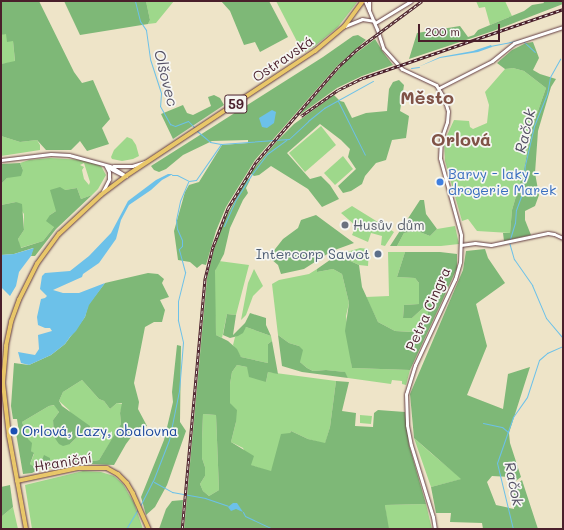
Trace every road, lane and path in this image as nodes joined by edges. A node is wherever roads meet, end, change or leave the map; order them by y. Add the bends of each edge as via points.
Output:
1 (364, 1) edge
2 (369, 1) edge
3 (411, 1) edge
4 (369, 12) junction
5 (374, 22) junction
6 (344, 27) junction
7 (563, 27) edge
8 (439, 88) junction
9 (157, 156) junction
10 (1, 160) edge
11 (104, 165) junction
12 (110, 166) junction
13 (126, 176) junction
14 (101, 196) junction
15 (563, 238) edge
16 (461, 245) junction
17 (17, 481) junction
18 (26, 529) edge
19 (149, 529) edge
20 (434, 529) edge

1 - 4 street
1 - 6 main road, Ostravská / 59
2 - 4 street
3 - 5 street
4 - 5 street
5 - 6 street via 362,19
5 - 8 street via 383,48 402,69
6 - 9 main road, Ostravská / 59 via 315,51
7 - 8 street via 514,43 492,61
8 - 16 street, Petra Cingra via 448,111 441,139 440,158
9 - 12 street via 132,166
9 - 13 main road, Ostravská / 59
10 - 11 street via 60,154 78,156
11 - 12 street
11 - 13 street
11 - 14 street via 110,179
12 - 13 street
13 - 14 main road, 59
14 - 17 main road, 59 via 70,222 49,246 23,290 11,322 4,361 3,394
15 - 16 street via 548,233 491,245
16 - 20 street, Petra Cingra via 457,274 415,365 406,394 407,425 433,517
17 - 18 main road, 59
17 - 19 main road, Hraniční via 78,468 107,468 118,474 134,493

